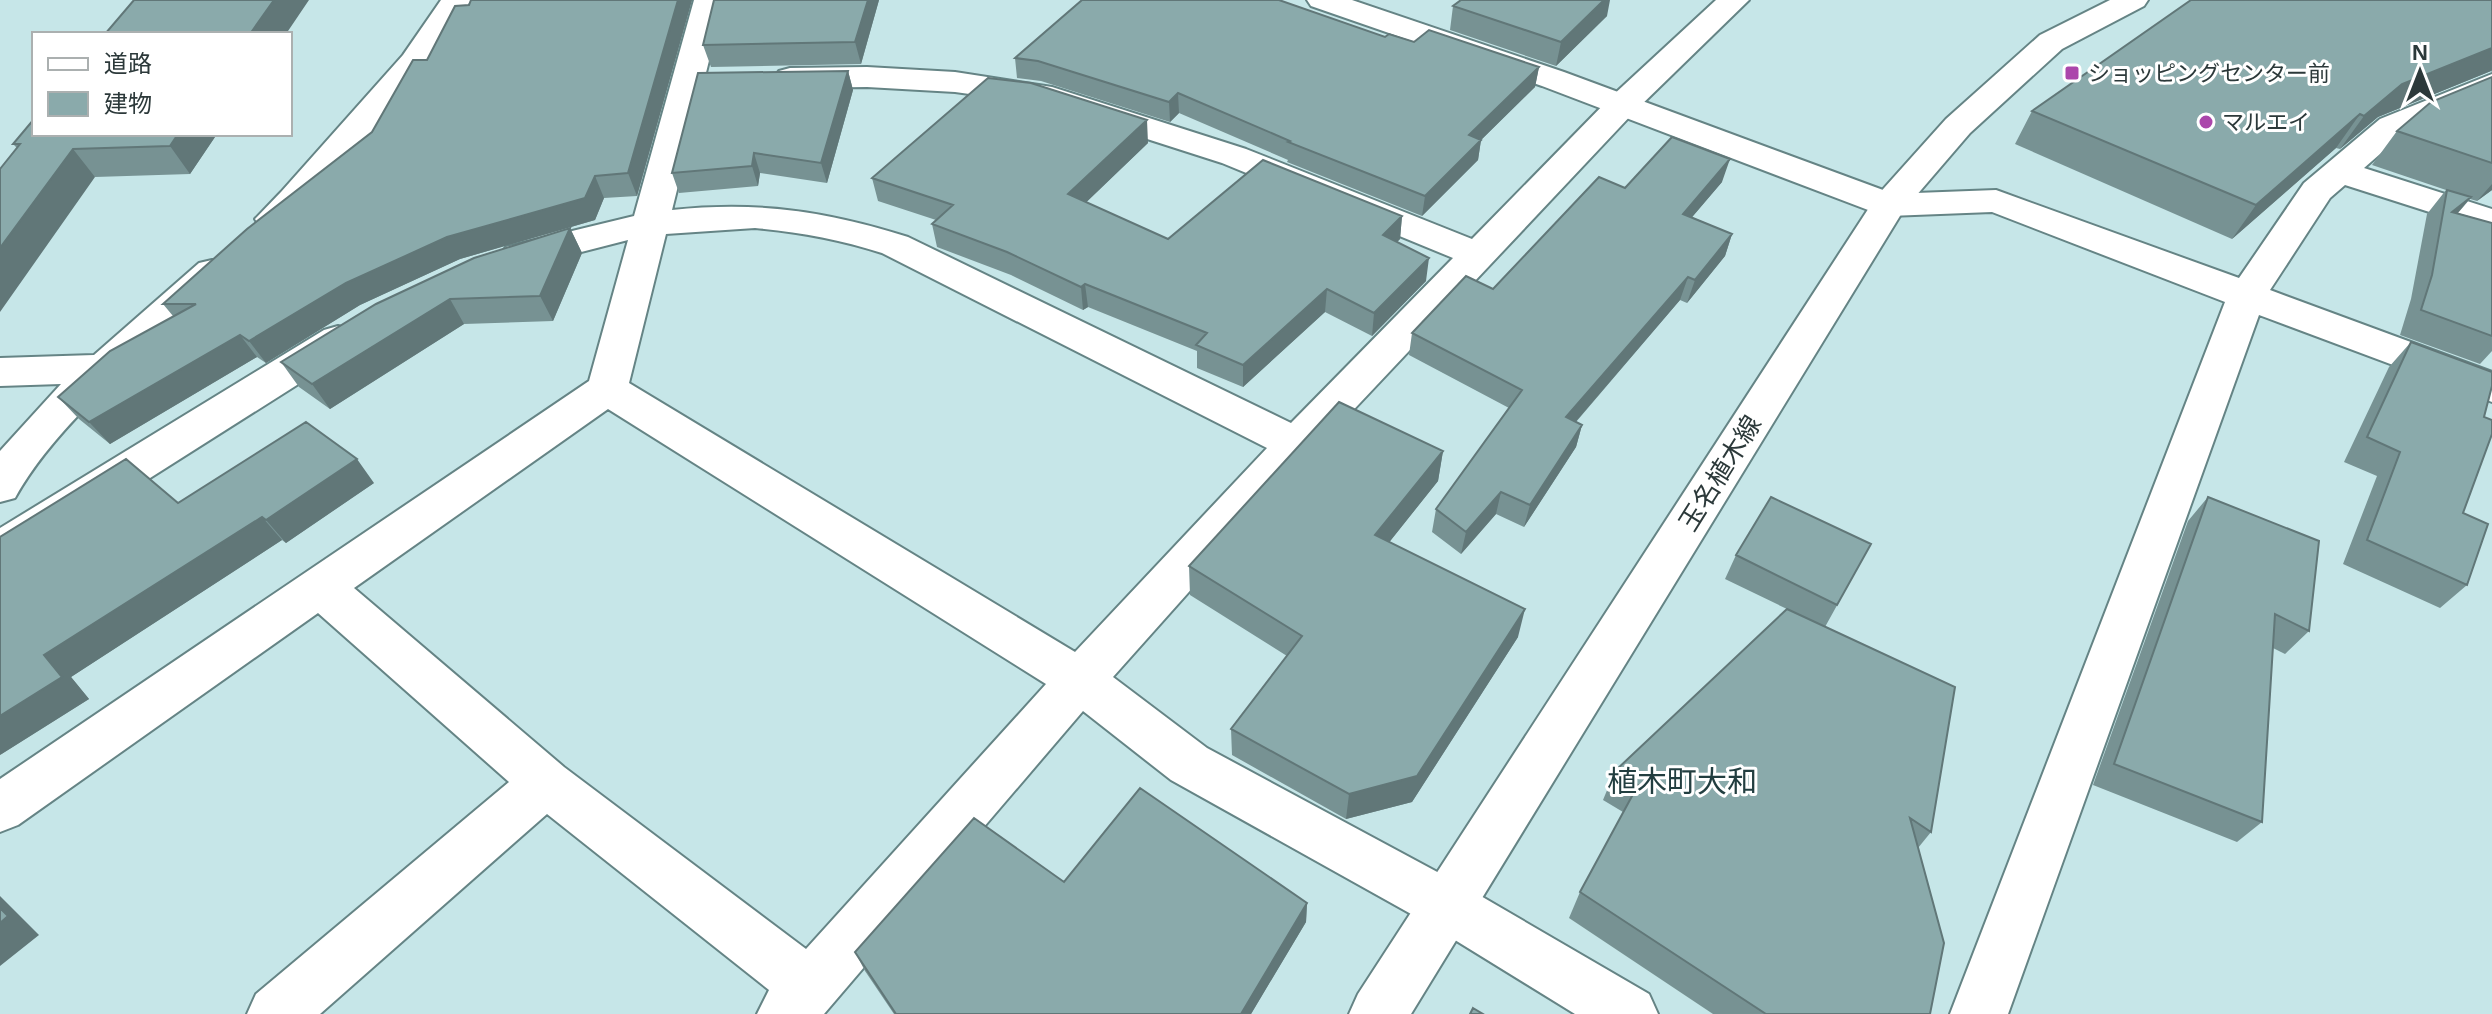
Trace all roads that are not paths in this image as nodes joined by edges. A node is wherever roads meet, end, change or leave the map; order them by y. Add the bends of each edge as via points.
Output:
1 (456, 0) edge
2 (709, 0) edge
3 (1322, 0) edge
4 (1734, 0) edge
5 (2133, 0) edge
6 (763, 79) edge
7 (2492, 84) edge
8 (1623, 104) junction
9 (2339, 171) junction
10 (1889, 205) junction
11 (2492, 221) edge
12 (650, 222) junction
13 (1478, 255) junction
14 (487, 267) edge
15 (2247, 295) junction
16 (362, 325) edge
17 (102, 369) junction
18 (0, 372) edge
19 (2492, 388) edge
20 (607, 389) junction
21 (1296, 444) junction
22 (0, 486) edge
23 (0, 550) edge
24 (319, 586) junction
25 (1080, 680) junction
26 (546, 783) junction
27 (0, 808) edge
28 (1448, 906) junction
29 (798, 1000) edge
30 (276, 1014) edge
31 (1378, 1014) edge
32 (1629, 1014) edge
33 (1979, 1014) edge

1 - 17 street via 414,62 294,200
2 - 12 street via 703,79
3 - 8 street
4 - 8 street
5 - 10 street, 玉名植木線 via 2051,42 1958,126
6 - 13 street via 867,77 1040,94 1234,156
7 - 9 street via 2392,126
8 - 10 street
8 - 13 street
9 - 11 street
9 - 15 street via 2317,191
10 - 15 street via 1996,201
10 - 28 street, 玉名植木線
12 - 14 street
12 - 20 street
12 - 21 street via 795,220 853,229
13 - 21 street
15 - 19 street
15 - 33 street
16 - 23 street
17 - 18 street
17 - 22 street via 63,406
20 - 24 street
20 - 25 street
21 - 25 street
24 - 26 street
24 - 27 street
25 - 28 street via 1189,764
25 - 29 street
26 - 29 street
26 - 30 street
28 - 31 street, 玉名植木線
28 - 32 street

